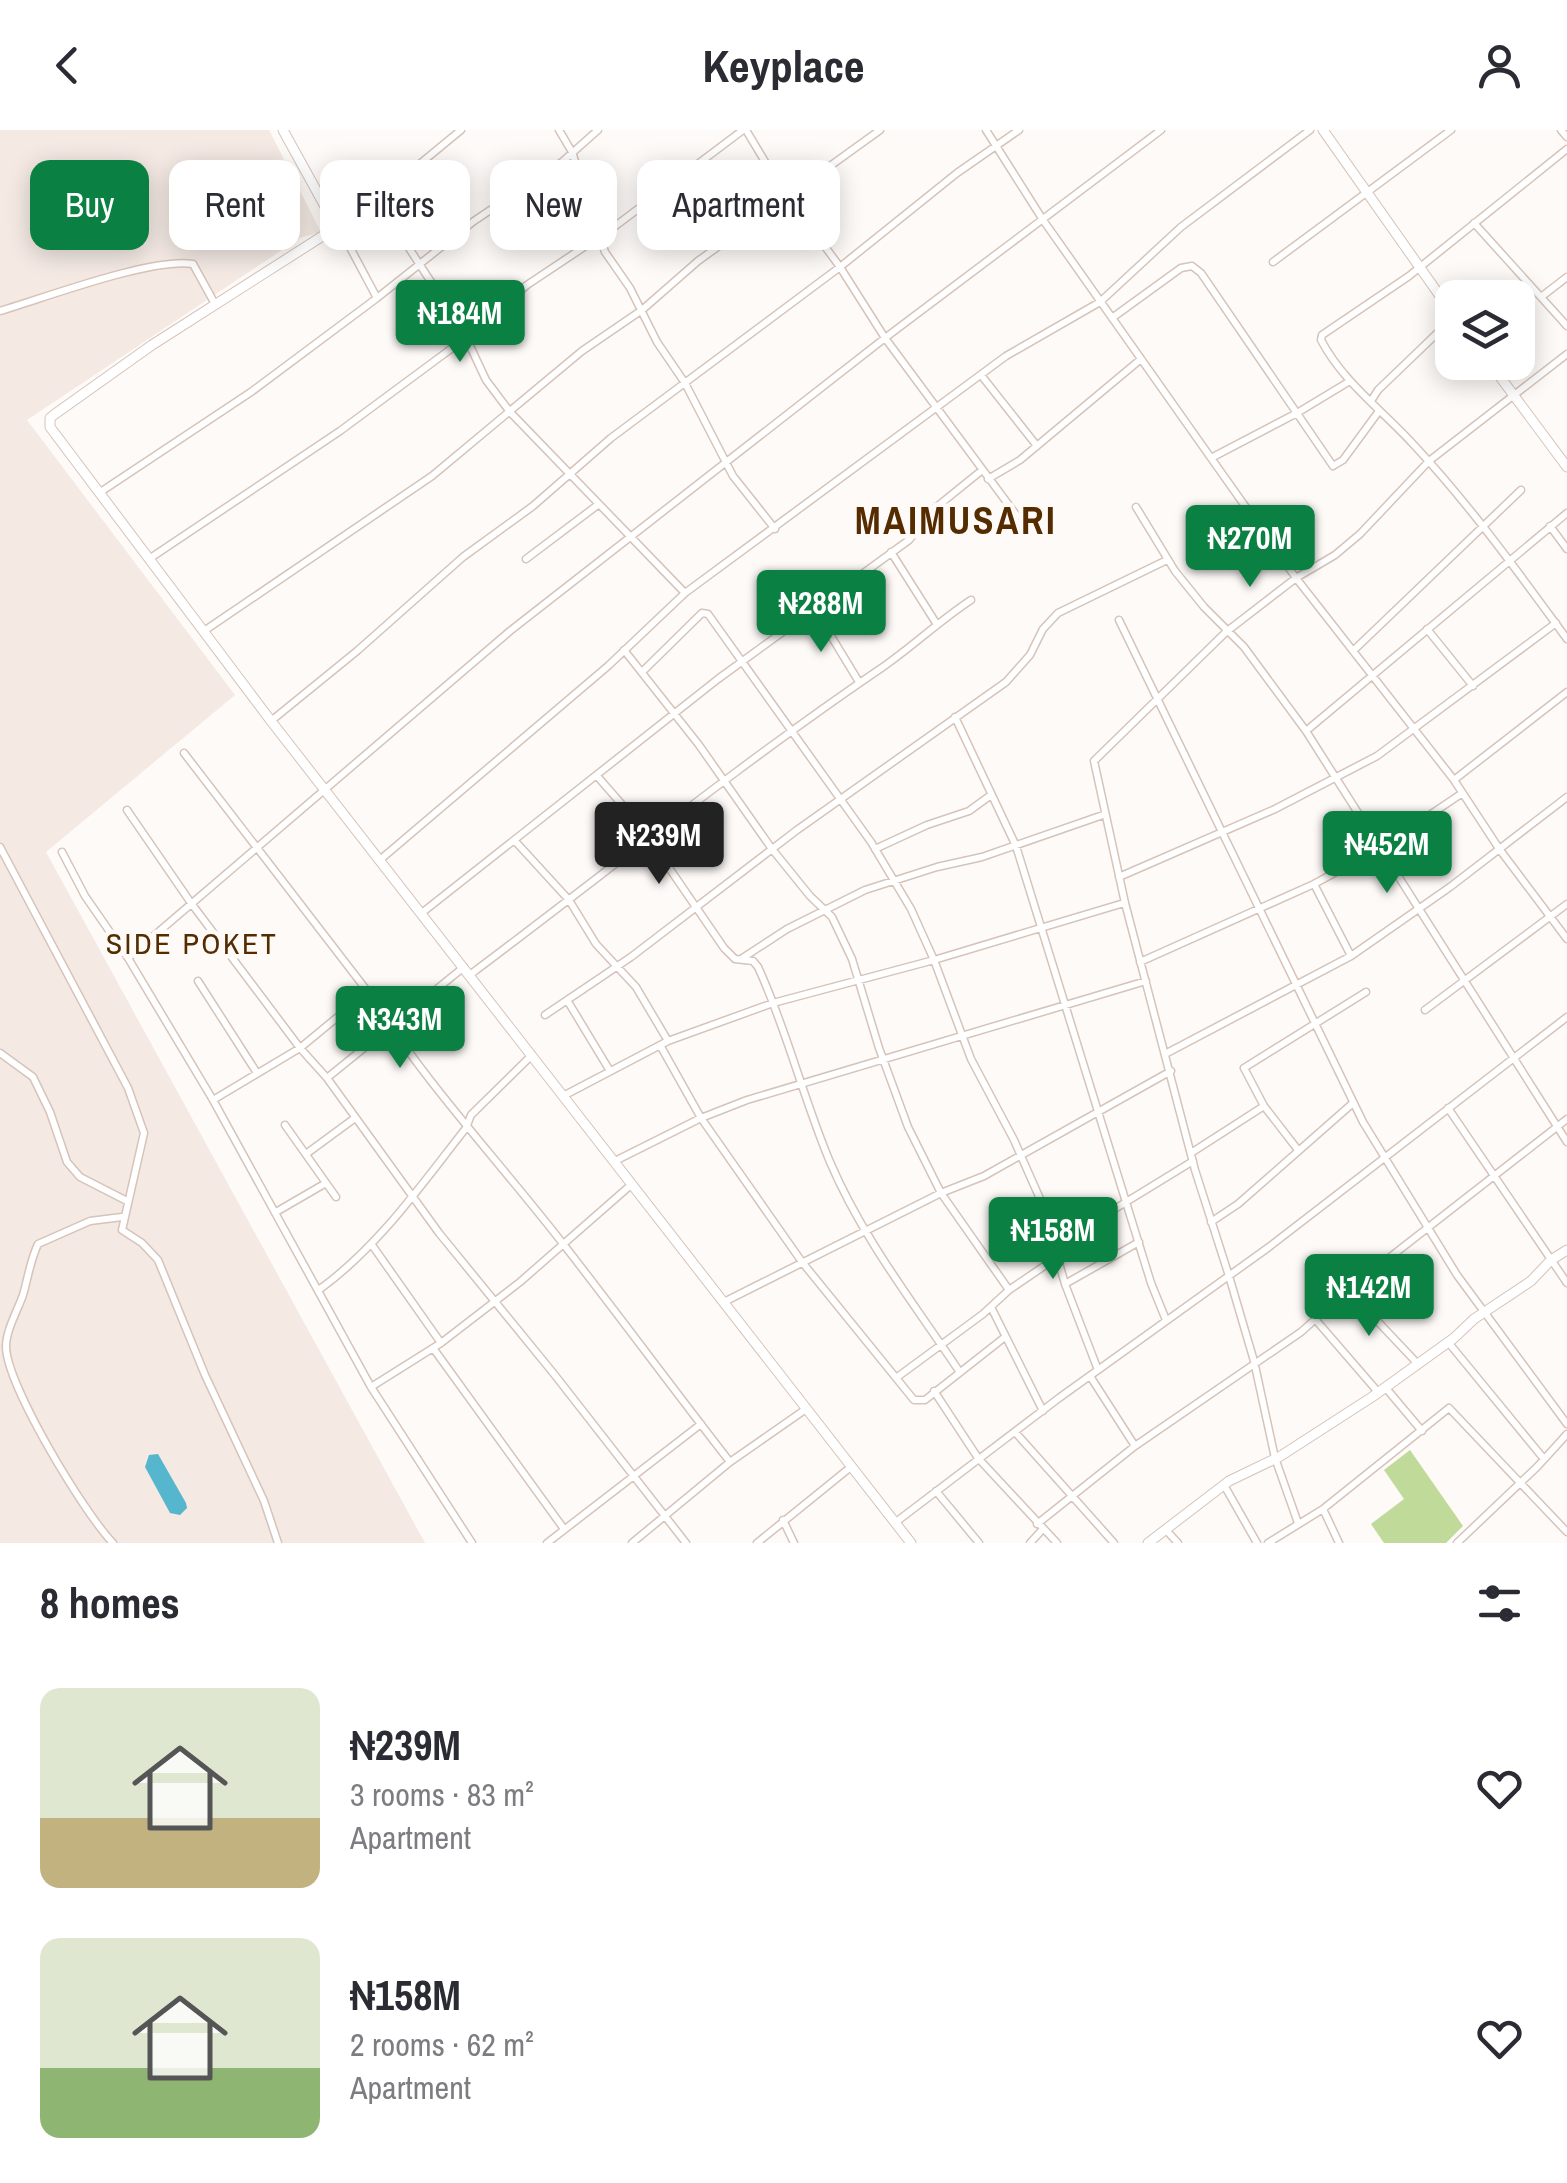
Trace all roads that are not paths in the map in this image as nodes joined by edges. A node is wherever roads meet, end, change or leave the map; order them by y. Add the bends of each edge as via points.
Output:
1 (283, 130) edge
2 (462, 130) edge
3 (559, 130) edge
4 (598, 130) edge
5 (744, 130) edge
6 (880, 130) edge
7 (986, 130) edge
8 (1020, 130) edge
9 (1161, 130) edge
10 (1310, 130) edge
11 (1323, 130) edge
12 (1450, 130) edge
13 (1562, 130) edge
14 (1567, 137) edge
15 (996, 146) junction
16 (1567, 149) edge
17 (572, 152) junction
18 (425, 160) edge
19 (575, 160) edge
20 (764, 160) edge
21 (839, 160) edge
22 (1366, 193) junction
23 (320, 198) edge
24 (1043, 220) junction
25 (617, 222) edge
26 (1474, 223) junction
27 (320, 238) edge
28 (348, 250) edge
29 (410, 250) edge
30 (578, 250) edge
31 (605, 250) edge
32 (713, 250) edge
33 (827, 250) edge
34 (1274, 262) dead end
35 (419, 263) junction
36 (840, 267) junction
37 (1418, 268) junction
38 (1567, 277) edge
39 (1435, 292) edge
40 (1542, 297) junction
41 (377, 298) junction
42 (1100, 302) junction
43 (215, 304) junction
44 (642, 310) junction
45 (0, 311) edge
46 (1112, 318) junction
47 (1567, 326) edge
48 (1435, 333) edge
49 (467, 337) junction
50 (885, 338) junction
51 (1567, 354) edge
52 (1141, 359) junction
53 (981, 375) junction
54 (1502, 380) edge
55 (1350, 381) junction
56 (685, 383) junction
57 (1514, 396) junction
58 (1371, 401) junction
59 (934, 409) junction
60 (1379, 411) junction
61 (510, 412) junction
62 (1296, 414) junction
63 (1037, 446) junction
64 (1211, 458) junction
65 (1429, 461) junction
66 (726, 462) junction
67 (1567, 466) edge
68 (981, 471) junction
69 (570, 476) junction
70 (988, 479) junction
71 (1521, 490) dead end
72 (98, 494) junction
73 (599, 504) junction
74 (1136, 507) dead end
75 (1567, 513) edge
76 (1017, 516) dead end
77 (1482, 524) junction
78 (1550, 526) junction
79 (775, 529) junction
80 (630, 538) junction
81 (1567, 549) edge
82 (891, 552) junction
83 (149, 559) junction
84 (526, 559) dead end
85 (1167, 560) junction
86 (1509, 560) junction
87 (1296, 578) junction
88 (685, 593) junction
89 (971, 600) dead end
90 (814, 608) junction
91 (1120, 620) dead end
92 (936, 623) junction
93 (1556, 623) junction
94 (1427, 628) junction
95 (204, 631) junction
96 (1226, 632) junction
97 (1567, 639) edge
98 (624, 650) junction
99 (1354, 650) junction
100 (743, 660) junction
101 (643, 671) junction
102 (1374, 676) junction
103 (858, 682) junction
104 (1474, 686) junction
105 (1567, 692) edge
106 (1157, 696) junction
107 (676, 714) junction
108 (955, 717) junction
109 (271, 720) junction
110 (1414, 728) junction
111 (790, 731) junction
112 (1306, 731) junction
113 (184, 753) dead end
114 (597, 776) junction
115 (1334, 779) junction
116 (1454, 780) junction
117 (725, 781) junction
118 (327, 790) junction
119 (1461, 794) junction
120 (991, 795) junction
121 (1567, 797) edge
122 (841, 801) junction
123 (127, 810) dead end
124 (1104, 815) junction
125 (1222, 831) junction
126 (649, 839) junction
127 (515, 841) junction
128 (1016, 846) junction
129 (0, 847) edge
130 (255, 848) junction
131 (1382, 848) junction
132 (772, 849) junction
133 (876, 850) junction
134 (1500, 850) junction
135 (62, 852) dead end
136 (381, 859) junction
137 (1119, 877) junction
138 (895, 880) junction
139 (1314, 884) junction
140 (570, 900) junction
141 (191, 903) junction
142 (1125, 903) junction
143 (1567, 904) edge
144 (696, 908) junction
145 (824, 909) junction
146 (1257, 910) junction
147 (1419, 910) junction
148 (423, 912) junction
149 (1551, 916) junction
150 (1041, 926) junction
151 (1567, 940) edge
152 (1351, 956) junction
153 (128, 958) junction
154 (740, 960) junction
155 (934, 960) junction
156 (1140, 962) junction
157 (616, 967) junction
158 (468, 970) junction
159 (857, 980) junction
160 (1466, 980) junction
161 (198, 981) dead end
162 (1146, 981) junction
163 (1295, 988) junction
164 (368, 992) junction
165 (1366, 992) dead end
166 (567, 1000) junction
167 (773, 1003) junction
168 (1065, 1006) junction
169 (1425, 1010) dead end
170 (545, 1015) dead end
171 (1567, 1016) edge
172 (1314, 1027) junction
173 (390, 1028) junction
174 (963, 1036) junction
175 (668, 1041) junction
176 (660, 1045) junction
177 (300, 1048) junction
178 (1166, 1053) junction
179 (0, 1054) edge
180 (534, 1054) junction
181 (1513, 1058) junction
182 (883, 1059) junction
183 (1171, 1070) junction
184 (610, 1071) junction
185 (257, 1073) junction
186 (327, 1078) junction
187 (802, 1084) junction
188 (564, 1095) junction
189 (213, 1100) junction
190 (1354, 1103) junction
191 (1264, 1106) junction
192 (1448, 1108) junction
193 (1098, 1112) junction
194 (355, 1118) junction
195 (701, 1118) junction
196 (1567, 1119) edge
197 (285, 1125) dead end
198 (1557, 1127) junction
199 (466, 1128) junction
200 (1567, 1142) edge
201 (1298, 1150) junction
202 (306, 1154) junction
203 (1021, 1156) junction
204 (1192, 1157) junction
205 (1382, 1157) junction
206 (615, 1162) junction
207 (1494, 1177) junction
208 (326, 1183) junction
209 (632, 1184) junction
210 (941, 1192) junction
211 (413, 1195) junction
212 (336, 1197) dead end
213 (127, 1201) junction
214 (1127, 1202) junction
215 (276, 1212) junction
216 (122, 1216) junction
217 (1211, 1222) junction
218 (1428, 1230) junction
219 (864, 1231) junction
220 (1139, 1242) junction
221 (563, 1244) junction
222 (372, 1245) junction
223 (1567, 1250) edge
224 (1059, 1256) junction
225 (1550, 1260) junction
226 (802, 1262) junction
227 (1230, 1276) junction
228 (1567, 1283) edge
229 (1065, 1284) junction
230 (320, 1290) junction
231 (1009, 1290) junction
232 (1348, 1290) junction
233 (495, 1301) junction
234 (723, 1302) junction
235 (991, 1307) junction
236 (1486, 1311) junction
237 (1315, 1319) junction
238 (1166, 1320) junction
239 (1004, 1337) junction
240 (1448, 1342) junction
241 (442, 1343) junction
242 (941, 1345) junction
243 (433, 1348) junction
244 (1254, 1362) junction
245 (1417, 1362) junction
246 (959, 1371) junction
247 (1094, 1373) junction
248 (896, 1378) junction
249 (371, 1387) junction
250 (1381, 1389) junction
251 (934, 1391) junction
252 (807, 1408) junction
253 (1043, 1411) junction
254 (701, 1424) junction
255 (1567, 1424) edge
256 (1422, 1431) junction
257 (1014, 1432) junction
258 (1567, 1434) edge
259 (1135, 1446) junction
260 (978, 1458) junction
261 (1275, 1458) junction
262 (1544, 1460) junction
263 (730, 1462) junction
264 (852, 1466) junction
265 (633, 1476) junction
266 (1520, 1482) junction
267 (1224, 1484) junction
268 (936, 1490) junction
269 (1070, 1496) junction
270 (1323, 1509) junction
271 (665, 1519) junction
272 (783, 1520) junction
273 (896, 1522) junction
274 (1298, 1523) junction
275 (1039, 1527) junction
276 (564, 1529) junction
277 (1165, 1529) junction
278 (1567, 1532) edge
279 (112, 1543) edge
280 (278, 1543) edge
281 (472, 1543) edge
282 (546, 1543) edge
283 (632, 1543) edge
284 (686, 1543) edge
285 (757, 1543) edge
286 (794, 1543) edge
287 (912, 1543) edge
288 (979, 1543) edge
289 (1030, 1543) edge
290 (1057, 1543) edge
291 (1114, 1543) edge
292 (1148, 1543) edge
293 (1178, 1543) edge
294 (1257, 1543) edge
295 (1268, 1543) edge
296 (1339, 1543) edge
297 (1457, 1543) edge

1 - 23 main road
2 - 18 street
3 - 17 street
4 - 17 street
5 - 20 street
5 - 25 street
6 - 21 street
7 - 15 street
8 - 15 street
9 - 24 street
10 - 42 street via 1182,227
11 - 22 main road
12 - 22 street
13 - 14 street
15 - 24 street
15 - 36 street
16 - 26 street
17 - 19 street
17 - 35 street
22 - 34 street
22 - 37 main road
24 - 42 street
24 - 50 street
26 - 37 street
26 - 40 street
27 - 43 main road
28 - 41 street
29 - 35 street
30 - 49 street
31 - 44 street
32 - 44 street
33 - 36 street
35 - 41 street
35 - 49 street
36 - 50 street
36 - 56 street
37 - 39 main road
37 - 55 street via 1322,335
38 - 40 street
40 - 47 street
41 - 72 street
42 - 46 street
42 - 53 street
43 - 45 street via 193,264 180,262
43 - 72 main road via 50,418
44 - 56 street
44 - 61 street via 582,350
46 - 52 street
46 - 62 street via 1192,266
48 - 58 street
49 - 61 street
49 - 83 street
50 - 59 street
50 - 66 street
51 - 57 street
52 - 63 street
52 - 64 street
53 - 59 street
53 - 63 street
54 - 57 main road
55 - 58 street
55 - 62 street
56 - 66 street
56 - 69 street
57 - 65 street
57 - 67 main road
58 - 60 street
59 - 68 street
59 - 79 street
60 - 62 street via 1336,466
60 - 65 street
61 - 69 street
61 - 95 street via 386,509
62 - 64 street
63 - 70 street
64 - 87 street
65 - 77 street
65 - 87 street via 1360,534
66 - 79 street
66 - 80 street
68 - 70 street
68 - 82 street
69 - 73 street
69 - 109 street
70 - 76 street
71 - 77 street
72 - 83 main road
73 - 80 street
73 - 84 street
74 - 85 street
75 - 78 street
77 - 86 street
77 - 99 street
78 - 81 street
78 - 86 street
79 - 88 street
80 - 88 street
80 - 118 street via 510,631
82 - 90 street
82 - 92 street
83 - 95 main road
85 - 96 street
85 - 108 street via 1058,613 1006,682
86 - 93 street
86 - 94 street
87 - 96 street
87 - 99 street
88 - 98 street
89 - 92 street
90 - 100 street
90 - 103 street
91 - 106 street
92 - 103 street
93 - 97 street
93 - 104 street
94 - 102 street
94 - 104 street
95 - 109 main road
96 - 106 street
96 - 112 street
98 - 101 street
98 - 136 street
99 - 102 street
100 - 101 street via 702,613
100 - 107 street
100 - 111 street
101 - 107 street
102 - 110 street
102 - 112 street
103 - 111 street
104 - 110 street
105 - 116 street
106 - 124 street via 1095,756
106 - 125 street
107 - 114 street
107 - 117 street
108 - 120 street
108 - 122 street
109 - 118 main road
110 - 115 street
110 - 116 street
111 - 117 street
111 - 122 street
112 - 115 street
113 - 130 street
114 - 126 street
114 - 127 street
115 - 125 street
115 - 131 street
116 - 119 street
117 - 126 street
117 - 132 street
118 - 130 street
118 - 136 main road
119 - 131 street
119 - 134 street
120 - 128 street
120 - 133 street
121 - 134 street
122 - 132 street
122 - 133 street
123 - 141 street
124 - 128 street
124 - 137 street
125 - 137 street
125 - 146 street
126 - 140 street
126 - 144 street
127 - 140 street
127 - 148 street
128 - 138 street
128 - 150 street
129 - 213 street via 143,1123
130 - 141 street
130 - 164 street
131 - 139 street
131 - 147 street
132 - 144 street
132 - 145 street
133 - 138 street
134 - 147 street
134 - 149 street
135 - 153 street
136 - 148 main road
137 - 142 street
138 - 145 street
138 - 155 street
139 - 146 street
139 - 152 street
140 - 157 street
140 - 158 street
141 - 153 street
141 - 177 street
142 - 150 street
142 - 156 street
143 - 149 street
144 - 154 street
144 - 157 street
145 - 154 street
145 - 159 street via 840,931
146 - 156 street
146 - 163 street
147 - 152 street
147 - 160 street
148 - 158 main road
149 - 151 street
149 - 160 street
150 - 155 street
150 - 168 street
152 - 163 street
153 - 189 street
154 - 167 street via 758,967
155 - 159 street
155 - 174 street
156 - 162 street
157 - 166 street
157 - 175 street
158 - 173 street
158 - 180 main road
159 - 167 street
159 - 182 street
160 - 169 street
160 - 181 street
161 - 185 street
162 - 168 street
162 - 178 street
163 - 172 street
163 - 178 street
164 - 173 street
164 - 177 street
165 - 172 street
166 - 170 street
166 - 184 street
167 - 175 street
167 - 187 street
168 - 174 street
168 - 193 street
171 - 181 street
172 - 190 street
172 - 191 street via 1244,1068
173 - 186 street
173 - 199 street
174 - 182 street
174 - 203 street
175 - 176 street
176 - 184 street
176 - 195 street
177 - 185 street
177 - 186 street
178 - 183 street
179 - 213 street via 33,1078 80,1178
180 - 188 main road
180 - 199 street via 471,1115
181 - 192 street
181 - 198 street
182 - 187 street
182 - 210 street
183 - 193 street
183 - 204 street
184 - 188 street
185 - 189 street
186 - 194 street
187 - 195 street
187 - 219 street
188 - 206 main road
189 - 215 street
190 - 201 street
190 - 205 street
191 - 201 street
191 - 204 street
192 - 205 street
192 - 207 street
193 - 203 street
193 - 214 street
194 - 202 street
194 - 211 street
195 - 206 street
195 - 226 street
196 - 198 street
197 - 202 street
198 - 200 street
198 - 207 street
199 - 211 street
199 - 221 street
201 - 217 street
202 - 208 street
203 - 210 street
203 - 224 street
204 - 214 street
204 - 217 street
205 - 218 street
205 - 227 street
206 - 209 main road
207 - 218 street
207 - 225 street
208 - 212 street
208 - 215 street
209 - 221 street
209 - 234 main road
210 - 219 street
210 - 231 street
211 - 222 street
211 - 233 street
213 - 216 street
214 - 220 street
214 - 224 street
215 - 230 street
216 - 279 street via 90,1221 38,1244 6,1341 25,1400
216 - 280 street via 122,1230 158,1260
217 - 227 street
218 - 232 street
218 - 236 street
219 - 226 street
219 - 242 street
220 - 229 street
220 - 238 street
221 - 233 street
221 - 254 street
222 - 230 street
222 - 241 street
223 - 225 main road
224 - 229 street
224 - 231 street
225 - 228 street
225 - 236 main road via 1532,1281
226 - 234 street
226 - 248 street
227 - 238 street
227 - 244 street
229 - 247 street
230 - 249 street
231 - 235 street
232 - 237 street
232 - 245 street
233 - 241 street
233 - 265 street
234 - 252 main road
235 - 239 street
235 - 242 street
236 - 240 main road
236 - 255 street
237 - 244 street
237 - 250 street
238 - 247 street
239 - 246 street
239 - 253 street
240 - 245 main road
240 - 262 street
241 - 243 street
242 - 246 street
242 - 248 street
243 - 249 street
243 - 276 street
244 - 259 street
244 - 261 street
245 - 250 main road
246 - 251 street
247 - 253 street
247 - 259 street
248 - 251 street via 920,1403
249 - 281 street
250 - 256 street
250 - 261 main road
251 - 260 street
252 - 263 street
252 - 264 main road
253 - 257 street
254 - 263 street
254 - 265 street
256 - 266 street via 1449,1408
256 - 270 street
257 - 260 street
257 - 269 street
258 - 262 street
259 - 269 street
260 - 268 street
260 - 275 street
261 - 267 main road
261 - 274 street
262 - 266 street
263 - 271 street
264 - 272 street
264 - 273 main road
265 - 271 street
265 - 276 street
266 - 278 street
266 - 297 street
267 - 277 main road
267 - 294 street
268 - 273 street
268 - 288 street
269 - 275 street
269 - 291 street
270 - 274 street
270 - 296 street
271 - 283 street
271 - 284 street
272 - 285 street
272 - 286 street
273 - 287 main road
274 - 295 street
275 - 289 street
275 - 290 street
276 - 282 street
277 - 292 main road
277 - 293 street

